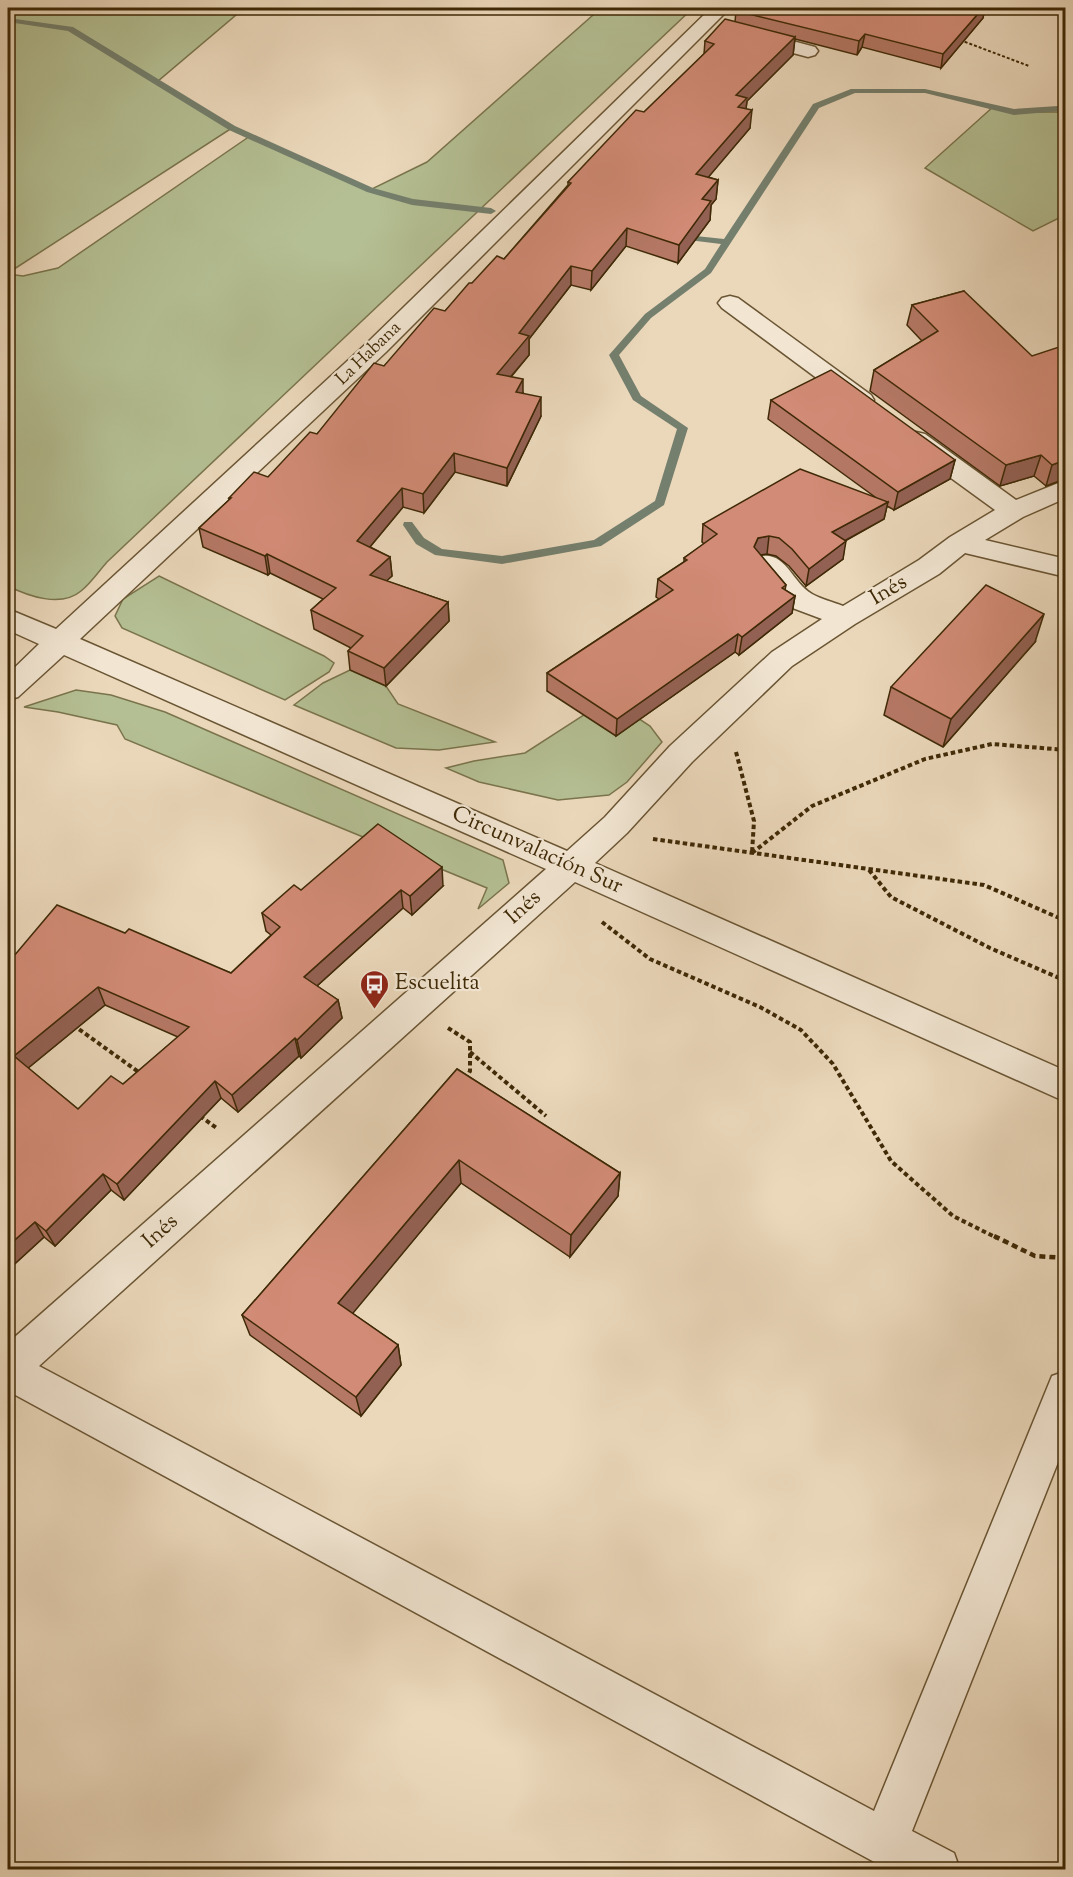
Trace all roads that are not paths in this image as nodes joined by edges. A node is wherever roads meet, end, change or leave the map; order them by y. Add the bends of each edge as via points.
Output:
1 (723, 24) edge
2 (808, 51) dead end
3 (730, 303) dead end
4 (1065, 488) edge
5 (1014, 511) junction
6 (960, 543) junction
7 (767, 563) edge
8 (1065, 568) edge
9 (845, 617) junction
10 (8, 619) edge
11 (58, 641) junction
12 (8, 690) edge
13 (571, 866) junction
14 (1065, 1087) edge
15 (8, 1369) edge
16 (1065, 1390) edge
17 (885, 1841) junction
18 (937, 1869) edge

1 - 2 street
1 - 11 street, La Habana
3 - 5 street
4 - 5 street, Inés
5 - 6 street, Inés
6 - 8 street
6 - 9 street, Inés via 929,567
7 - 9 street via 800,600
9 - 13 street, Inés via 782,659
10 - 11 street, Circunvalación Sur
11 - 12 street, La Habana
11 - 13 street, Circunvalación Sur
13 - 14 street, Circunvalación Sur
13 - 15 street, Inés
15 - 17 street
16 - 17 street
17 - 18 street

